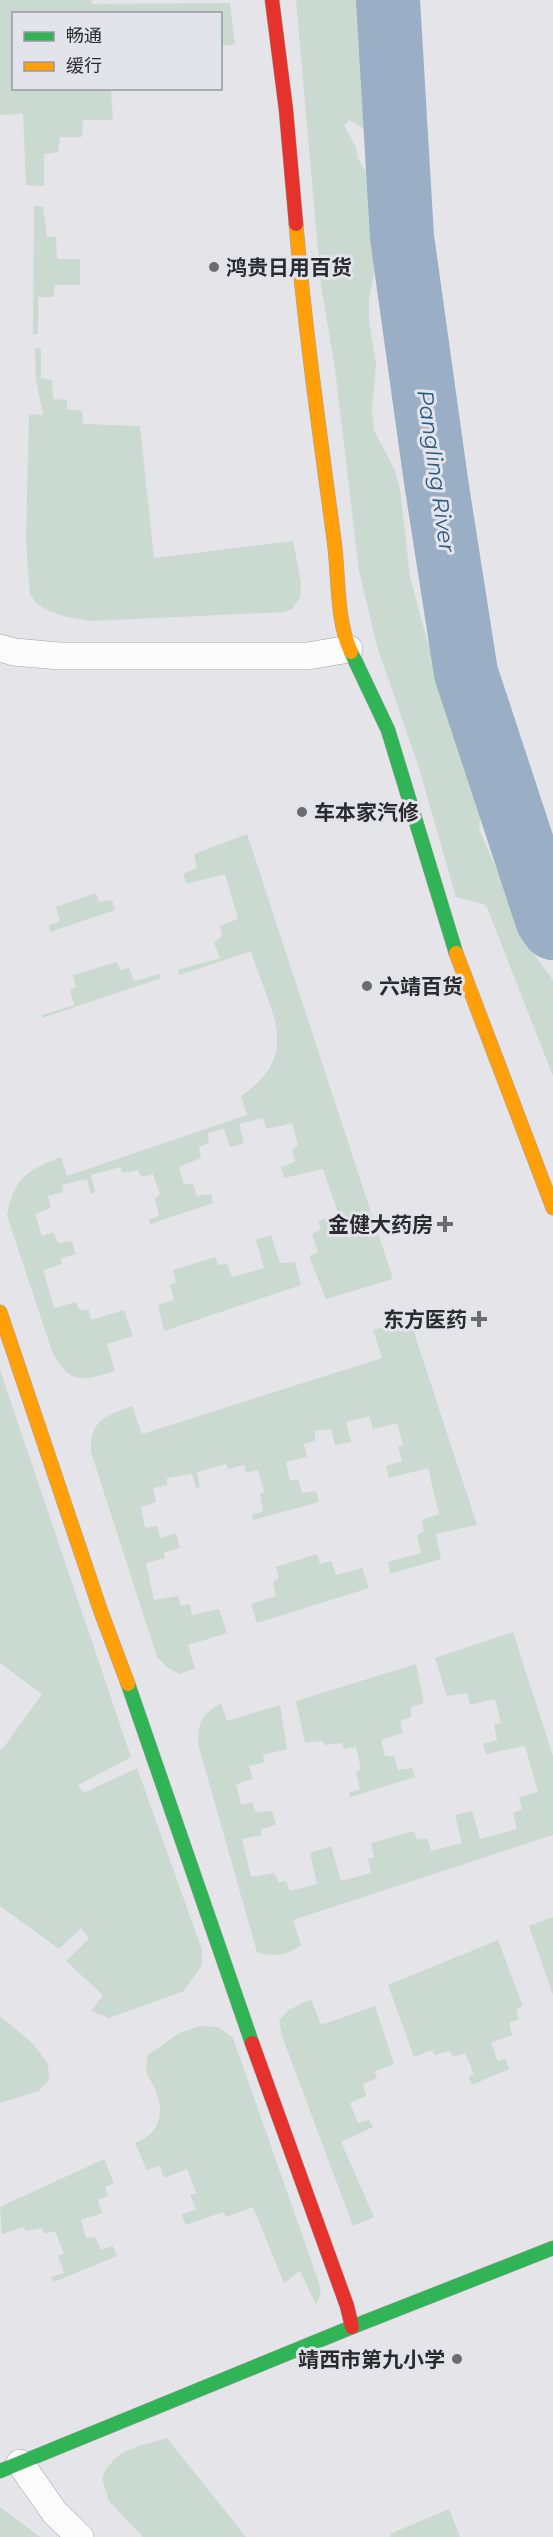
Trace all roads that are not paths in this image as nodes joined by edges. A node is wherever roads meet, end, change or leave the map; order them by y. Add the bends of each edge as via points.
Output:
1 (272, 0) edge
2 (0, 648) edge
3 (349, 649) junction
4 (553, 1208) edge
5 (0, 1312) edge
6 (553, 2248) edge
7 (352, 2327) junction
8 (10, 2467) edge
9 (80, 2537) edge

1 - 3 street via 313,394 343,630
2 - 3 street via 59,656 308,656
3 - 4 street via 388,730 445,922
5 - 7 street
6 - 7 street
7 - 8 street
8 - 9 street

